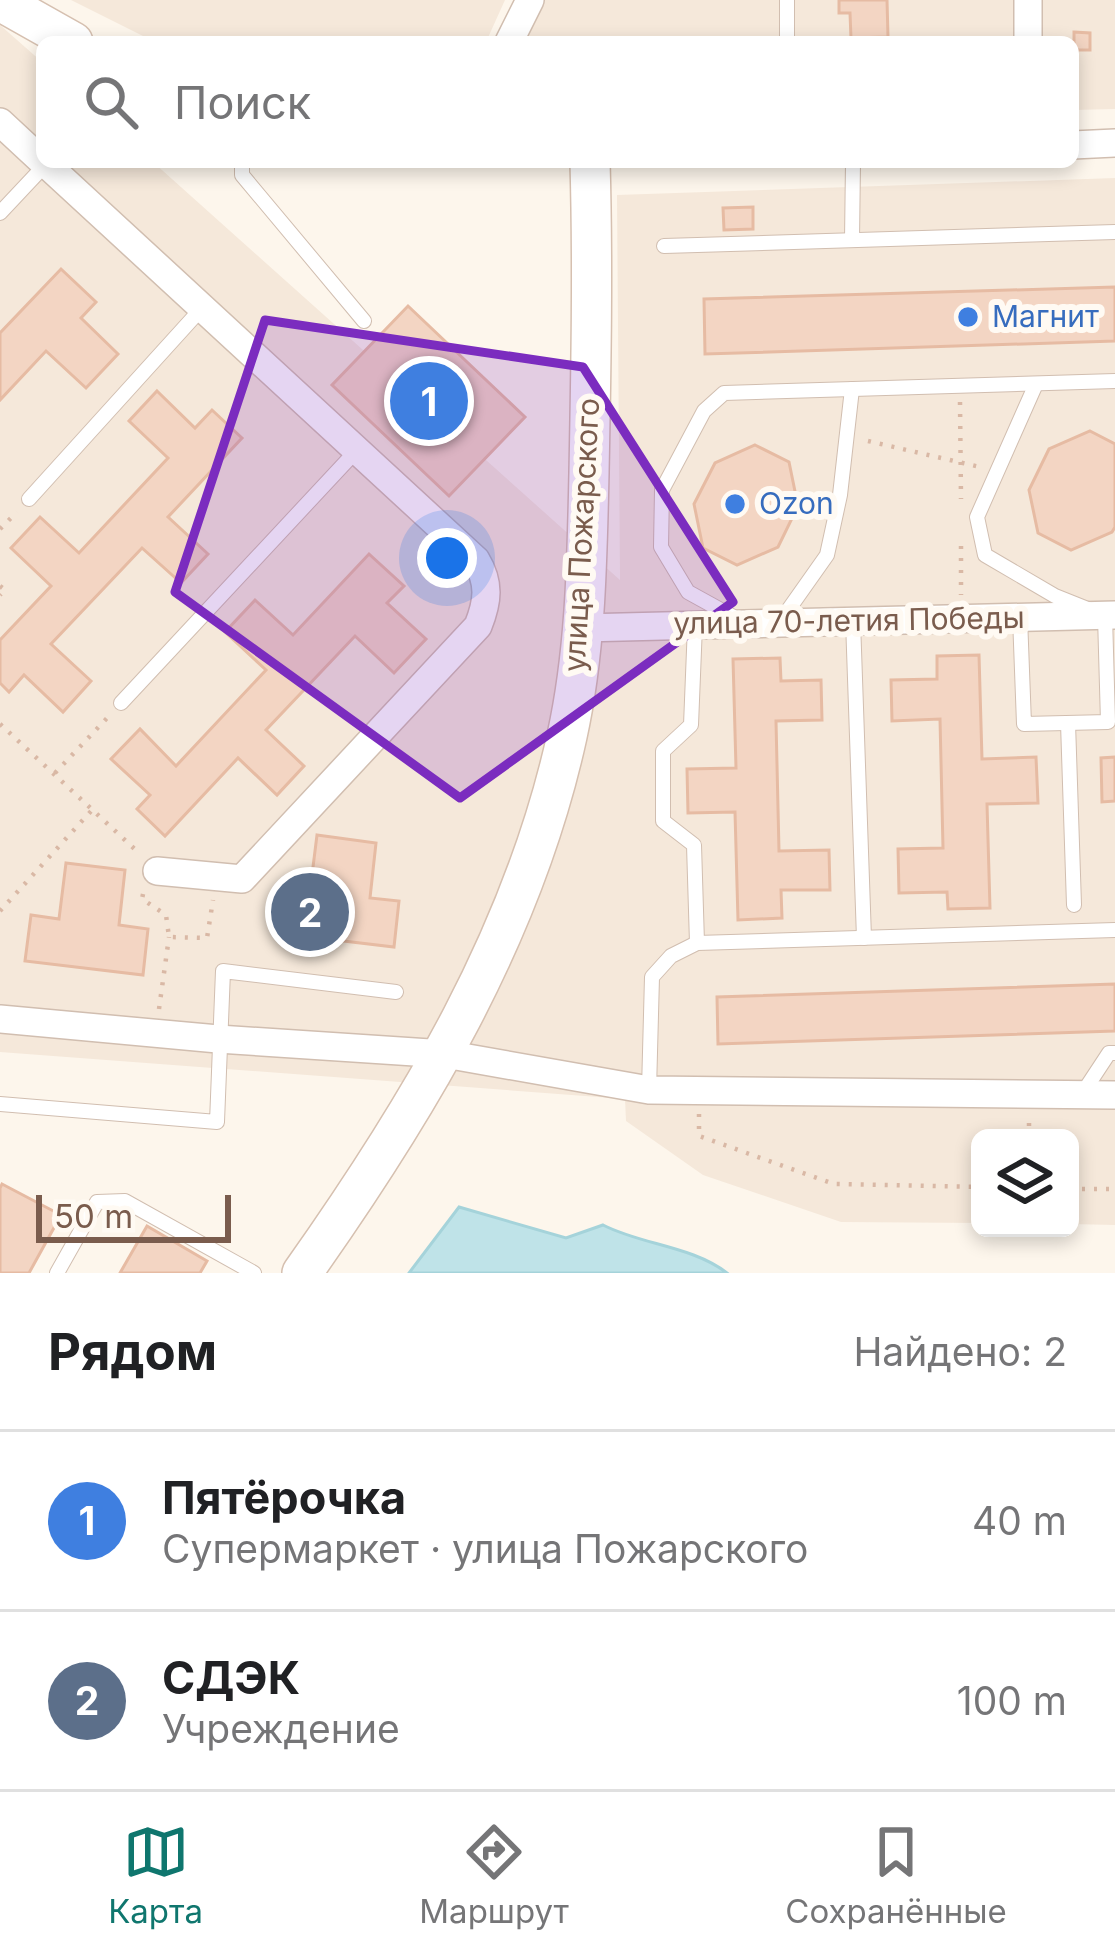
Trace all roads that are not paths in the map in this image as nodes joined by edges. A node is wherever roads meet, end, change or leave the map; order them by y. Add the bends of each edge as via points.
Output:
1 (530, 0) edge
2 (787, 0) edge
3 (1028, 0) edge
4 (0, 1) edge
5 (62, 36) edge
6 (512, 36) edge
7 (787, 36) edge
8 (1028, 36) edge
9 (0, 122) edge
10 (1115, 143) edge
11 (1079, 145) edge
12 (36, 155) edge
13 (39, 168) edge
14 (50, 168) edge
15 (242, 168) edge
16 (590, 168) edge
17 (853, 168) edge
18 (0, 213) edge
19 (1115, 232) edge
20 (852, 240) junction
21 (664, 246) dead end
22 (202, 308) junction
23 (364, 321) dead end
24 (1115, 381) edge
25 (1036, 384) junction
26 (852, 389) junction
27 (357, 450) junction
28 (29, 500) dead end
29 (1110, 615) edge
30 (1020, 617) junction
31 (853, 621) junction
32 (778, 623) junction
33 (747, 624) junction
34 (694, 625) junction
35 (582, 628) junction
36 (121, 703) road end
37 (1068, 723) junction
38 (154, 867) road end
39 (1074, 905) dead end
40 (1115, 930) edge
41 (864, 938) junction
42 (697, 943) junction
43 (396, 992) dead end
44 (5, 1016) edge
45 (218, 1040) junction
46 (1115, 1053) edge
47 (445, 1054) junction
48 (649, 1090) junction
49 (1082, 1095) junction
50 (1115, 1095) edge
51 (0, 1104) edge
52 (57, 1273) edge
53 (254, 1273) edge
54 (302, 1273) edge

1 - 6 street
2 - 7 lane
3 - 8 street
4 - 5 street
9 - 12 street
10 - 11 street
13 - 18 lane
14 - 22 street
15 - 23 lane
16 - 35 street, улица Пожарского
17 - 20 lane
19 - 20 lane
20 - 21 lane
22 - 27 street
22 - 28 lane
24 - 25 lane
25 - 26 lane
25 - 29 lane via 977,518 985,555 1055,596
26 - 32 lane via 826,556
26 - 33 lane via 724,393 704,411 662,490 661,547 688,592
27 - 36 lane
27 - 38 street via 476,560 488,590 478,626 242,879
29 - 30 street, улица 70-летия Победы
29 - 37 lane via 1108,722
30 - 31 street, улица 70-летия Победы
30 - 37 lane via 1024,724
31 - 32 street, улица 70-летия Победы
31 - 41 lane
32 - 33 street, улица 70-летия Победы
33 - 34 street, улица 70-летия Победы
34 - 35 street, улица 70-летия Победы
34 - 42 lane via 692,725 663,751 663,821 694,845
35 - 47 street, улица Пожарского via 568,734 538,844
37 - 39 lane
40 - 41 lane
41 - 42 lane
42 - 48 lane via 652,977
43 - 45 lane via 223,971
44 - 45 street
45 - 47 street
45 - 51 lane via 217,1122
46 - 49 lane
47 - 48 street
47 - 54 street, улица Пожарского
48 - 49 street
49 - 50 street
52 - 53 lane via 97,1202 125,1201

